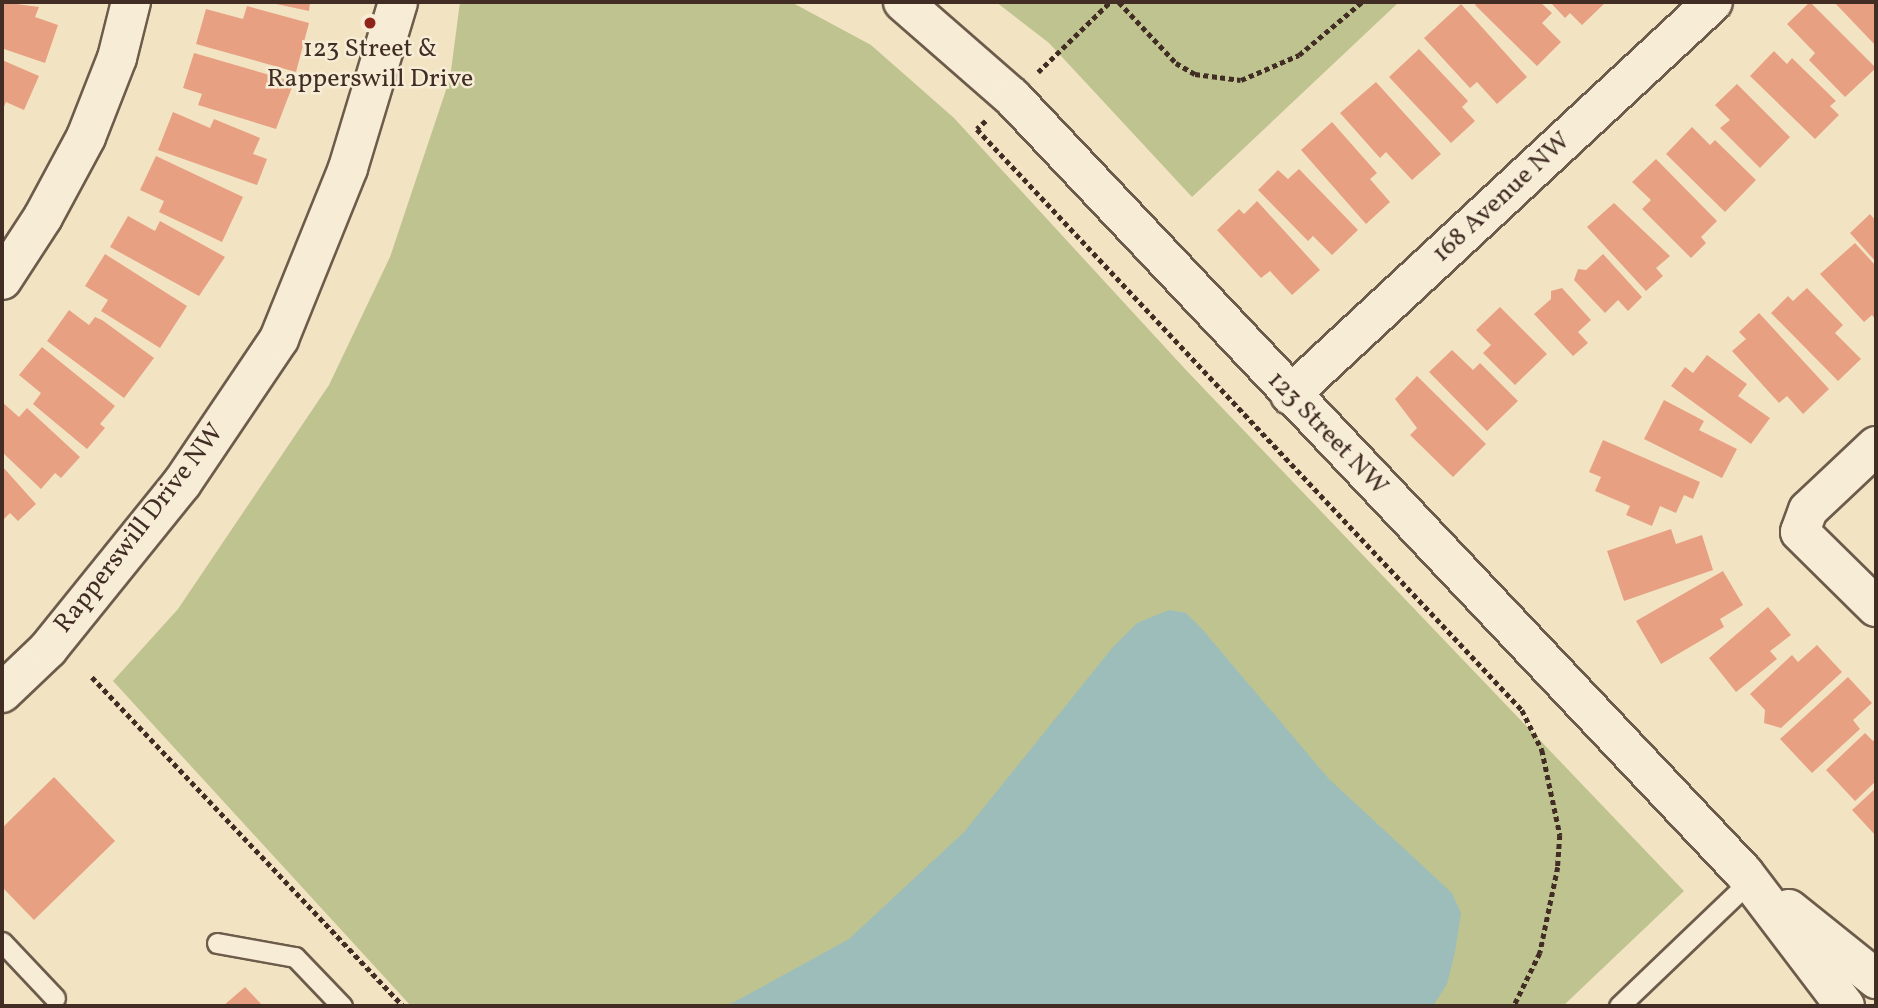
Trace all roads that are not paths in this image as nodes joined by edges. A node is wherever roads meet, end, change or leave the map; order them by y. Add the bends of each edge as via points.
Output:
1 (131, 2) edge
2 (398, 2) edge
3 (903, 2) edge
4 (1713, 2) edge
5 (2, 280) edge
6 (1290, 395) junction
7 (1876, 446) edge
8 (1876, 607) edge
9 (2, 692) edge
10 (1747, 877) junction
11 (2, 942) edge
12 (217, 943) dead end
13 (1876, 979) edge
14 (55, 998) dead end
15 (342, 1006) edge
16 (1619, 1006) edge
17 (1845, 1006) edge

1 - 5 street via 117,58 86,137
2 - 9 street, Rapperswill Drive NW via 348,168 279,339 182,483 48,649
3 - 6 street, 123 Street NW via 1012,97
4 - 6 street, 168 Avenue NW
6 - 10 street, 123 Street NW
7 - 8 street via 1808,510 1800,532
10 - 13 street, 123 Street NW
10 - 16 lane
10 - 17 street, 123 Street NW
11 - 14 lane
12 - 15 lane via 296,957

